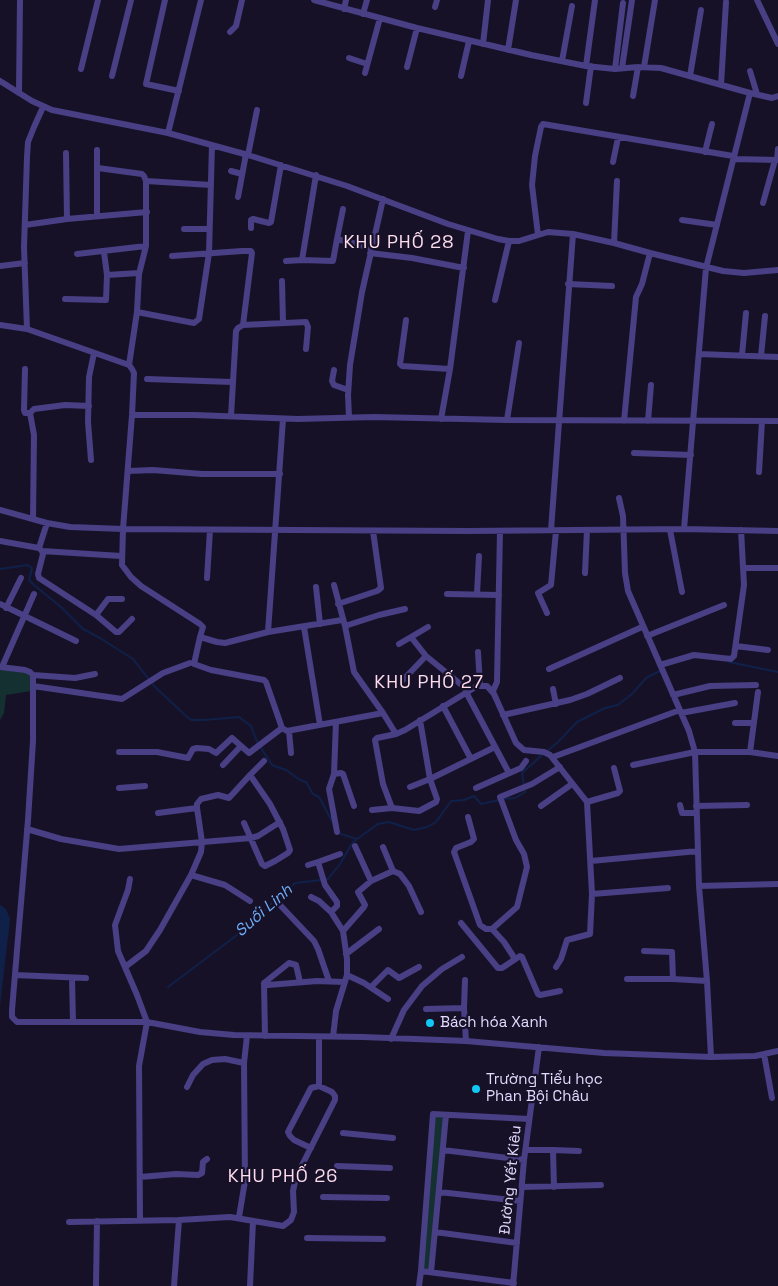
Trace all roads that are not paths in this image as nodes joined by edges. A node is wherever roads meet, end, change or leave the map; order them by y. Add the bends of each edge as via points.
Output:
1 (20, 0) edge
2 (98, 0) edge
3 (130, 0) edge
4 (165, 0) edge
5 (201, 0) edge
6 (242, 0) edge
7 (314, 0) edge
8 (346, 0) edge
9 (367, 0) edge
10 (488, 0) edge
11 (516, 0) edge
12 (595, 0) edge
13 (632, 0) edge
14 (655, 0) edge
15 (757, 0) edge
16 (327, 2) edge
17 (726, 2) dead end
18 (623, 4) dead end
19 (572, 6) dead end
20 (344, 9) junction
21 (701, 10) dead end
22 (363, 14) junction
23 (380, 18) junction
24 (417, 28) junction
25 (230, 32) dead end
26 (469, 41) junction
27 (483, 44) junction
28 (778, 44) edge
29 (508, 50) junction
30 (349, 58) dead end
31 (562, 61) junction
32 (368, 64) junction
33 (588, 66) junction
34 (407, 67) dead end
35 (641, 67) junction
36 (81, 68) dead end
37 (619, 68) junction
38 (750, 71) dead end
39 (365, 73) dead end
40 (112, 76) dead end
41 (461, 76) dead end
42 (690, 76) junction
43 (0, 82) edge
44 (721, 85) junction
45 (179, 92) junction
46 (20, 93) junction
47 (753, 94) junction
48 (633, 96) dead end
49 (778, 96) edge
50 (586, 103) dead end
51 (43, 107) junction
52 (256, 110) dead end
53 (712, 124) dead end
54 (168, 133) junction
55 (618, 138) junction
56 (212, 145) junction
57 (778, 149) edge
58 (97, 150) dead end
59 (705, 152) junction
60 (66, 153) dead end
61 (247, 154) junction
62 (733, 158) junction
63 (777, 160) edge
64 (614, 162) dead end
65 (281, 165) junction
66 (98, 168) junction
67 (231, 171) dead end
68 (242, 174) junction
69 (316, 176) junction
70 (146, 181) junction
71 (618, 181) dead end
72 (211, 186) junction
73 (238, 197) dead end
74 (383, 199) junction
75 (763, 203) dead end
76 (343, 209) dead end
77 (147, 212) junction
78 (97, 216) junction
79 (67, 219) junction
80 (682, 220) dead end
81 (25, 225) junction
82 (717, 225) junction
83 (251, 228) dead end
84 (184, 229) dead end
85 (209, 229) junction
86 (468, 231) junction
87 (573, 234) junction
88 (538, 235) junction
89 (337, 239) junction
90 (509, 241) junction
91 (614, 243) junction
92 (146, 246) junction
93 (371, 250) junction
94 (104, 252) junction
95 (208, 253) junction
96 (650, 253) junction
97 (77, 254) dead end
98 (172, 256) dead end
99 (302, 260) junction
100 (286, 261) dead end
101 (25, 263) junction
102 (0, 266) edge
103 (464, 268) junction
104 (706, 268) junction
105 (778, 270) edge
106 (139, 273) junction
107 (106, 275) junction
108 (282, 281) dead end
109 (568, 284) junction
110 (612, 286) dead end
111 (65, 298) dead end
112 (495, 300) dead end
113 (136, 312) junction
114 (746, 313) dead end
115 (765, 316) dead end
116 (406, 320) dead end
117 (283, 323) junction
118 (0, 324) edge
119 (243, 326) junction
120 (27, 329) junction
121 (520, 343) dead end
122 (306, 349) dead end
123 (94, 353) junction
124 (699, 354) junction
125 (742, 355) junction
126 (761, 356) junction
127 (778, 357) edge
128 (129, 365) junction
129 (25, 369) dead end
130 (450, 369) junction
131 (334, 370) dead end
132 (147, 379) dead end
133 (232, 382) junction
134 (651, 385) dead end
135 (348, 390) junction
136 (89, 406) junction
137 (30, 413) junction
138 (132, 415) junction
139 (231, 416) junction
140 (350, 417) junction
141 (283, 419) junction
142 (441, 419) junction
143 (507, 420) junction
144 (558, 421) junction
145 (624, 421) junction
146 (648, 421) junction
147 (694, 421) junction
148 (762, 421) junction
149 (778, 421) edge
150 (634, 453) dead end
151 (691, 455) junction
152 (91, 460) dead end
153 (128, 471) junction
154 (760, 472) dead end
155 (280, 474) junction
156 (619, 498) dead end
157 (0, 510) edge
158 (33, 519) junction
159 (47, 523) junction
160 (123, 529) junction
161 (276, 529) junction
162 (684, 529) junction
163 (210, 530) junction
164 (553, 530) junction
165 (587, 530) junction
166 (624, 530) junction
167 (670, 530) junction
168 (740, 530) junction
169 (374, 531) junction
170 (500, 531) junction
171 (778, 531) edge
172 (0, 541) edge
173 (41, 549) junction
174 (121, 556) junction
175 (480, 556) dead end
176 (744, 568) junction
177 (778, 568) edge
178 (585, 573) dead end
179 (21, 578) dead end
180 (207, 578) dead end
181 (334, 586) dead end
182 (316, 587) dead end
183 (682, 592) dead end
184 (34, 594) dead end
185 (447, 594) dead end
186 (477, 594) junction
187 (499, 595) junction
188 (122, 599) dead end
189 (338, 604) junction
190 (724, 605) dead end
191 (3, 606) edge
192 (405, 608) dead end
193 (547, 613) dead end
194 (96, 615) junction
195 (23, 616) junction
196 (132, 619) dead end
197 (344, 623) junction
198 (320, 624) junction
199 (304, 627) junction
200 (428, 627) dead end
201 (642, 627) junction
202 (268, 632) junction
203 (411, 636) junction
204 (647, 636) junction
205 (200, 637) junction
206 (76, 642) dead end
207 (399, 644) dead end
208 (736, 646) junction
209 (768, 650) dead end
210 (478, 652) dead end
211 (426, 656) junction
212 (190, 663) dead end
213 (660, 664) junction
214 (1, 667) edge
215 (549, 669) dead end
216 (95, 674) dead end
217 (33, 675) junction
218 (620, 678) dead end
219 (401, 682) dead end
220 (756, 685) dead end
221 (33, 686) junction
222 (480, 686) junction
223 (553, 689) dead end
224 (467, 691) junction
225 (493, 691) junction
226 (758, 692) dead end
227 (673, 695) junction
228 (735, 702) dead end
229 (556, 704) junction
230 (443, 706) junction
231 (680, 711) junction
232 (383, 713) junction
233 (503, 715) junction
234 (420, 720) junction
235 (336, 722) junction
236 (735, 723) dead end
237 (754, 723) junction
238 (320, 725) junction
239 (282, 728) junction
240 (289, 731) junction
241 (396, 734) junction
242 (241, 746) junction
243 (495, 748) junction
244 (119, 752) dead end
245 (695, 752) junction
246 (750, 752) junction
247 (291, 753) dead end
248 (549, 754) junction
249 (778, 756) edge
250 (471, 759) junction
251 (264, 761) dead end
252 (526, 761) dead end
253 (223, 765) dead end
254 (633, 765) dead end
255 (560, 767) junction
256 (614, 768) dead end
257 (509, 773) junction
258 (334, 774) junction
259 (250, 775) junction
260 (430, 779) junction
261 (572, 784) junction
262 (145, 786) dead end
263 (410, 787) dead end
264 (119, 788) dead end
265 (476, 788) dead end
266 (587, 802) junction
267 (680, 805) dead end
268 (747, 805) dead end
269 (354, 806) dead end
270 (541, 806) dead end
271 (197, 808) junction
272 (392, 808) junction
273 (372, 810) dead end
274 (696, 810) junction
275 (158, 813) dead end
276 (468, 817) dead end
277 (280, 822) junction
278 (244, 824) dead end
279 (27, 829) junction
280 (336, 832) dead end
281 (251, 838) junction
282 (202, 842) junction
283 (355, 846) dead end
284 (383, 847) dead end
285 (698, 851) junction
286 (340, 854) dead end
287 (591, 861) junction
288 (318, 862) junction
289 (308, 865) dead end
290 (393, 871) junction
291 (190, 875) junction
292 (130, 879) dead end
293 (371, 881) junction
294 (778, 884) edge
295 (699, 886) junction
296 (668, 888) dead end
297 (592, 894) junction
298 (311, 897) dead end
299 (250, 901) dead end
300 (280, 905) dead end
301 (331, 912) junction
302 (421, 912) dead end
303 (461, 923) dead end
304 (379, 929) dead end
305 (492, 929) junction
306 (343, 931) junction
307 (644, 951) dead end
308 (346, 954) junction
309 (462, 957) dead end
310 (515, 959) junction
311 (125, 967) junction
312 (419, 967) dead end
313 (556, 967) dead end
314 (14, 975) junction
315 (347, 975) junction
316 (72, 978) junction
317 (86, 978) dead end
318 (627, 979) dead end
319 (673, 979) junction
320 (465, 980) dead end
321 (329, 981) junction
322 (708, 981) junction
323 (300, 982) junction
324 (344, 982) junction
325 (264, 983) junction
326 (371, 987) junction
327 (560, 991) dead end
328 (388, 999) dead end
329 (464, 1008) junction
330 (426, 1009) dead end
331 (73, 1022) junction
332 (147, 1022) junction
333 (247, 1036) junction
334 (265, 1036) junction
335 (319, 1037) junction
336 (333, 1037) junction
337 (390, 1039) junction
338 (466, 1041) junction
339 (539, 1048) junction
340 (778, 1051) edge
341 (764, 1054) junction
342 (711, 1057) junction
343 (244, 1063) junction
344 (187, 1086) dead end
345 (319, 1086) junction
346 (772, 1098) dead end
347 (446, 1115) junction
348 (529, 1119) junction
349 (343, 1133) dead end
350 (392, 1138) dead end
351 (311, 1148) junction
352 (443, 1150) junction
353 (526, 1150) junction
354 (553, 1150) junction
355 (579, 1151) dead end
356 (207, 1159) dead end
357 (524, 1160) junction
358 (337, 1166) dead end
359 (390, 1168) dead end
360 (140, 1178) junction
361 (601, 1185) dead end
362 (522, 1187) junction
363 (554, 1187) junction
364 (439, 1192) junction
365 (323, 1198) dead end
366 (387, 1198) dead end
367 (520, 1201) junction
368 (239, 1217) junction
369 (140, 1220) junction
370 (179, 1220) junction
371 (96, 1221) junction
372 (253, 1221) junction
373 (70, 1222) dead end
374 (435, 1232) junction
375 (307, 1238) dead end
376 (383, 1238) dead end
377 (517, 1243) junction
378 (421, 1271) junction
379 (431, 1272) junction
380 (513, 1285) edge
381 (96, 1286) edge
382 (174, 1286) edge
383 (250, 1286) edge
384 (419, 1286) edge

1 - 46 street
2 - 36 street
3 - 40 street
4 - 45 street via 146,84
5 - 45 street
6 - 25 street via 236,26
7 - 16 street
8 - 20 street
9 - 22 street
10 - 27 street
11 - 29 street
12 - 33 street
13 - 37 street
14 - 35 street
15 - 28 street
16 - 20 street
17 - 44 street
18 - 37 street
19 - 31 street
20 - 22 street
21 - 42 street
22 - 23 street
23 - 24 street
23 - 32 street
24 - 26 street
24 - 34 street
26 - 27 street
26 - 41 street
27 - 29 street
29 - 31 street
30 - 32 street
31 - 33 street
32 - 39 street
33 - 37 street
33 - 50 street
35 - 37 street
35 - 42 street via 661,68
35 - 48 street
38 - 47 street
42 - 44 street
43 - 46 street
44 - 47 street
45 - 54 street
46 - 51 street
47 - 49 street
47 - 62 street
51 - 54 street
51 - 81 street via 28,142
52 - 61 street
53 - 59 street
54 - 56 street
55 - 59 street
55 - 64 street
55 - 88 street via 543,124 532,185
56 - 61 street
56 - 72 street
57 - 63 street
58 - 66 street
59 - 62 street
60 - 79 street
61 - 65 street
61 - 68 street
62 - 63 street
62 - 82 street
63 - 75 street
65 - 69 street
65 - 83 street via 271,222 253,219
66 - 70 street via 142,174
66 - 78 street
67 - 68 street
68 - 73 street
69 - 74 street
69 - 99 street
70 - 72 street
70 - 77 street
71 - 91 street
72 - 85 street
74 - 86 street
74 - 93 street
76 - 89 street
77 - 78 street
77 - 92 street
78 - 79 street
79 - 81 street
80 - 82 street
81 - 101 street
82 - 104 street
84 - 85 street
85 - 95 street
86 - 90 street
86 - 103 street
87 - 88 street via 548,232
87 - 91 street
87 - 109 street
88 - 90 street
89 - 93 street
89 - 99 street via 333,261
90 - 112 street
91 - 96 street
92 - 94 street
92 - 106 street
93 - 103 street
93 - 135 street via 356,323
94 - 97 street
94 - 107 street
95 - 98 street
95 - 113 street via 201,315 197,322
95 - 119 street via 252,252
96 - 104 street
96 - 145 street via 636,297
99 - 100 street
101 - 102 street
101 - 120 street
103 - 130 street
104 - 105 street via 744,272
104 - 124 street
106 - 107 street
106 - 113 street
107 - 111 street via 106,300
108 - 117 street
109 - 110 street
109 - 144 street
113 - 128 street
114 - 125 street
115 - 126 street
116 - 130 street via 400,364
117 - 119 street
117 - 122 street via 307,324
118 - 120 street
119 - 133 street via 236,331
120 - 123 street
121 - 143 street
123 - 128 street
123 - 136 street via 89,378
124 - 125 street
124 - 147 street
125 - 126 street
126 - 127 street
128 - 138 street via 134,373
129 - 137 street via 24,410
130 - 142 street
131 - 135 street via 334,385
132 - 133 street
133 - 139 street
134 - 146 street
135 - 140 street
136 - 137 street via 34,409
136 - 152 street
137 - 158 street via 34,435
138 - 139 street
138 - 153 street
139 - 141 street
140 - 141 street
140 - 142 street
141 - 155 street
142 - 143 street
143 - 144 street
144 - 145 street
144 - 164 street
145 - 146 street
146 - 147 street
147 - 148 street
147 - 151 street
148 - 149 street
148 - 154 street
150 - 151 street
151 - 162 street
153 - 155 street
153 - 160 street
155 - 161 street
156 - 166 street
157 - 158 street
158 - 159 street
159 - 160 street
159 - 173 street
160 - 163 street
160 - 174 street
161 - 163 street
161 - 169 street
161 - 202 street
162 - 167 street
162 - 168 street
163 - 180 street
164 - 165 street
164 - 170 street
164 - 193 street via 551,585 538,593
165 - 166 street
165 - 178 street
166 - 167 street
166 - 201 street via 628,591
167 - 183 street
168 - 171 street
168 - 176 street
169 - 170 street
169 - 189 street via 381,588
170 - 187 street
172 - 173 street
173 - 174 street
173 - 194 street via 40,578
174 - 205 street via 122,565 141,586 201,625
175 - 186 street
176 - 177 street
176 - 208 street
179 - 191 street
181 - 189 street
182 - 198 street
184 - 195 street
185 - 186 street
186 - 187 street
187 - 225 street via 497,682
188 - 194 street via 108,599
189 - 197 street
190 - 204 street
191 - 195 street
192 - 197 street
194 - 196 street via 116,632
195 - 206 street
195 - 214 street
197 - 198 street
197 - 232 street via 354,672
198 - 199 street
199 - 202 street
199 - 238 street
200 - 203 street
201 - 204 street
201 - 215 street
202 - 205 street via 225,642
203 - 207 street
203 - 211 street
204 - 213 street
205 - 239 street via 194,664 264,680
208 - 209 street
208 - 213 street via 731,659 694,656
210 - 222 street
211 - 219 street
211 - 224 street
212 - 221 street via 150,681 122,699
213 - 227 street
214 - 217 street
216 - 217 street via 75,678
217 - 221 street
218 - 229 street
220 - 227 street via 710,686
221 - 279 street
222 - 224 street
222 - 225 street via 487,686
223 - 229 street
224 - 230 street
224 - 243 street
225 - 233 street
226 - 237 street
227 - 231 street
228 - 231 street
229 - 233 street
230 - 234 street
230 - 250 street
231 - 245 street
231 - 248 street
232 - 235 street
232 - 241 street
233 - 248 street via 518,746
234 - 241 street
234 - 260 street
235 - 238 street
235 - 258 street
236 - 237 street
237 - 246 street
238 - 240 street
239 - 240 street
239 - 242 street via 249,754
240 - 247 street
241 - 272 street via 374,740 383,784
242 - 244 street via 232,738 216,753 197,748 188,758 157,752
242 - 253 street
243 - 250 street
243 - 257 street
245 - 246 street
245 - 254 street
245 - 274 street
246 - 249 street
248 - 255 street
250 - 260 street
251 - 259 street
252 - 257 street via 521,768
255 - 261 street
255 - 305 street via 500,797 527,867 517,907
256 - 266 street via 620,791
257 - 265 street
258 - 269 street via 343,774
258 - 280 street via 329,789
259 - 271 street via 230,798 218,795 202,799
259 - 277 street
260 - 263 street
260 - 272 street via 437,799 435,804 419,811
261 - 266 street
261 - 270 street
262 - 264 street
266 - 287 street
267 - 274 street via 682,813
268 - 274 street
271 - 275 street
271 - 282 street
272 - 273 street
274 - 285 street
276 - 305 street via 474,839 454,852 480,925
277 - 281 street
277 - 281 street via 290,850 275,861 265,866 262,864
278 - 281 street
279 - 282 street via 61,839 119,849
279 - 314 street
281 - 282 street
282 - 291 street
283 - 293 street
284 - 290 street
285 - 287 street
285 - 295 street
286 - 288 street
287 - 297 street
288 - 289 street
288 - 301 street via 325,886 338,904
290 - 293 street
290 - 302 street via 406,879
291 - 299 street via 225,886
291 - 311 street via 146,951
292 - 311 street via 115,925 118,950
293 - 306 street via 358,892 364,907
294 - 295 street
295 - 322 street
296 - 297 street
297 - 313 street via 590,934 567,940
298 - 301 street
300 - 321 street via 314,941
301 - 306 street
303 - 310 street via 500,969
304 - 308 street
305 - 310 street
306 - 308 street
307 - 319 street via 672,952
308 - 315 street
309 - 337 street via 422,986 404,1010
310 - 327 street via 522,957 538,994
311 - 332 street
312 - 326 street via 399,978 388,970
314 - 316 street
314 - 331 street via 12,1017 17,1022
315 - 324 street
315 - 326 street
316 - 317 street
316 - 331 street
318 - 319 street
319 - 322 street
320 - 329 street
321 - 323 street
321 - 324 street
322 - 342 street
323 - 325 street
323 - 325 street via 296,965 289,963
324 - 336 street
325 - 334 street
326 - 328 street
329 - 330 street
329 - 338 street
331 - 332 street
332 - 333 street via 200,1032
332 - 360 street via 139,1066
333 - 334 street
333 - 343 street
334 - 335 street
335 - 336 street
335 - 345 street
336 - 337 street
337 - 338 street
338 - 339 street
339 - 342 street
339 - 348 street, Đường Yết Kiêu
340 - 341 street
341 - 342 street
341 - 346 street
343 - 344 street via 212,1060 203,1064
343 - 368 street via 245,1181
345 - 351 street via 332,1092 335,1100
345 - 351 street via 311,1088 288,1132 294,1140
347 - 348 street
347 - 352 street
347 - 378 street via 433,1114
348 - 353 street, Đường Yết Kiêu
349 - 350 street
351 - 372 street via 294,1184 291,1220 283,1226
352 - 357 street
352 - 364 street
353 - 354 street
353 - 357 street, Đường Yết Kiêu
354 - 355 street
354 - 363 street
356 - 360 street via 203,1162 202,1173 198,1175
357 - 362 street, Đường Yết Kiêu
358 - 359 street
360 - 369 street
361 - 363 street
362 - 363 street
362 - 367 street, Đường Yết Kiêu
364 - 367 street
364 - 374 street
365 - 366 street
367 - 377 street, Đường Yết Kiêu
368 - 370 street
368 - 372 street
369 - 370 street
369 - 371 street
370 - 382 street
371 - 373 street
371 - 381 street
372 - 383 street
374 - 377 street
374 - 379 street
375 - 376 street
377 - 380 street, Đường Yết Kiêu
378 - 379 street
378 - 384 street
379 - 380 street

